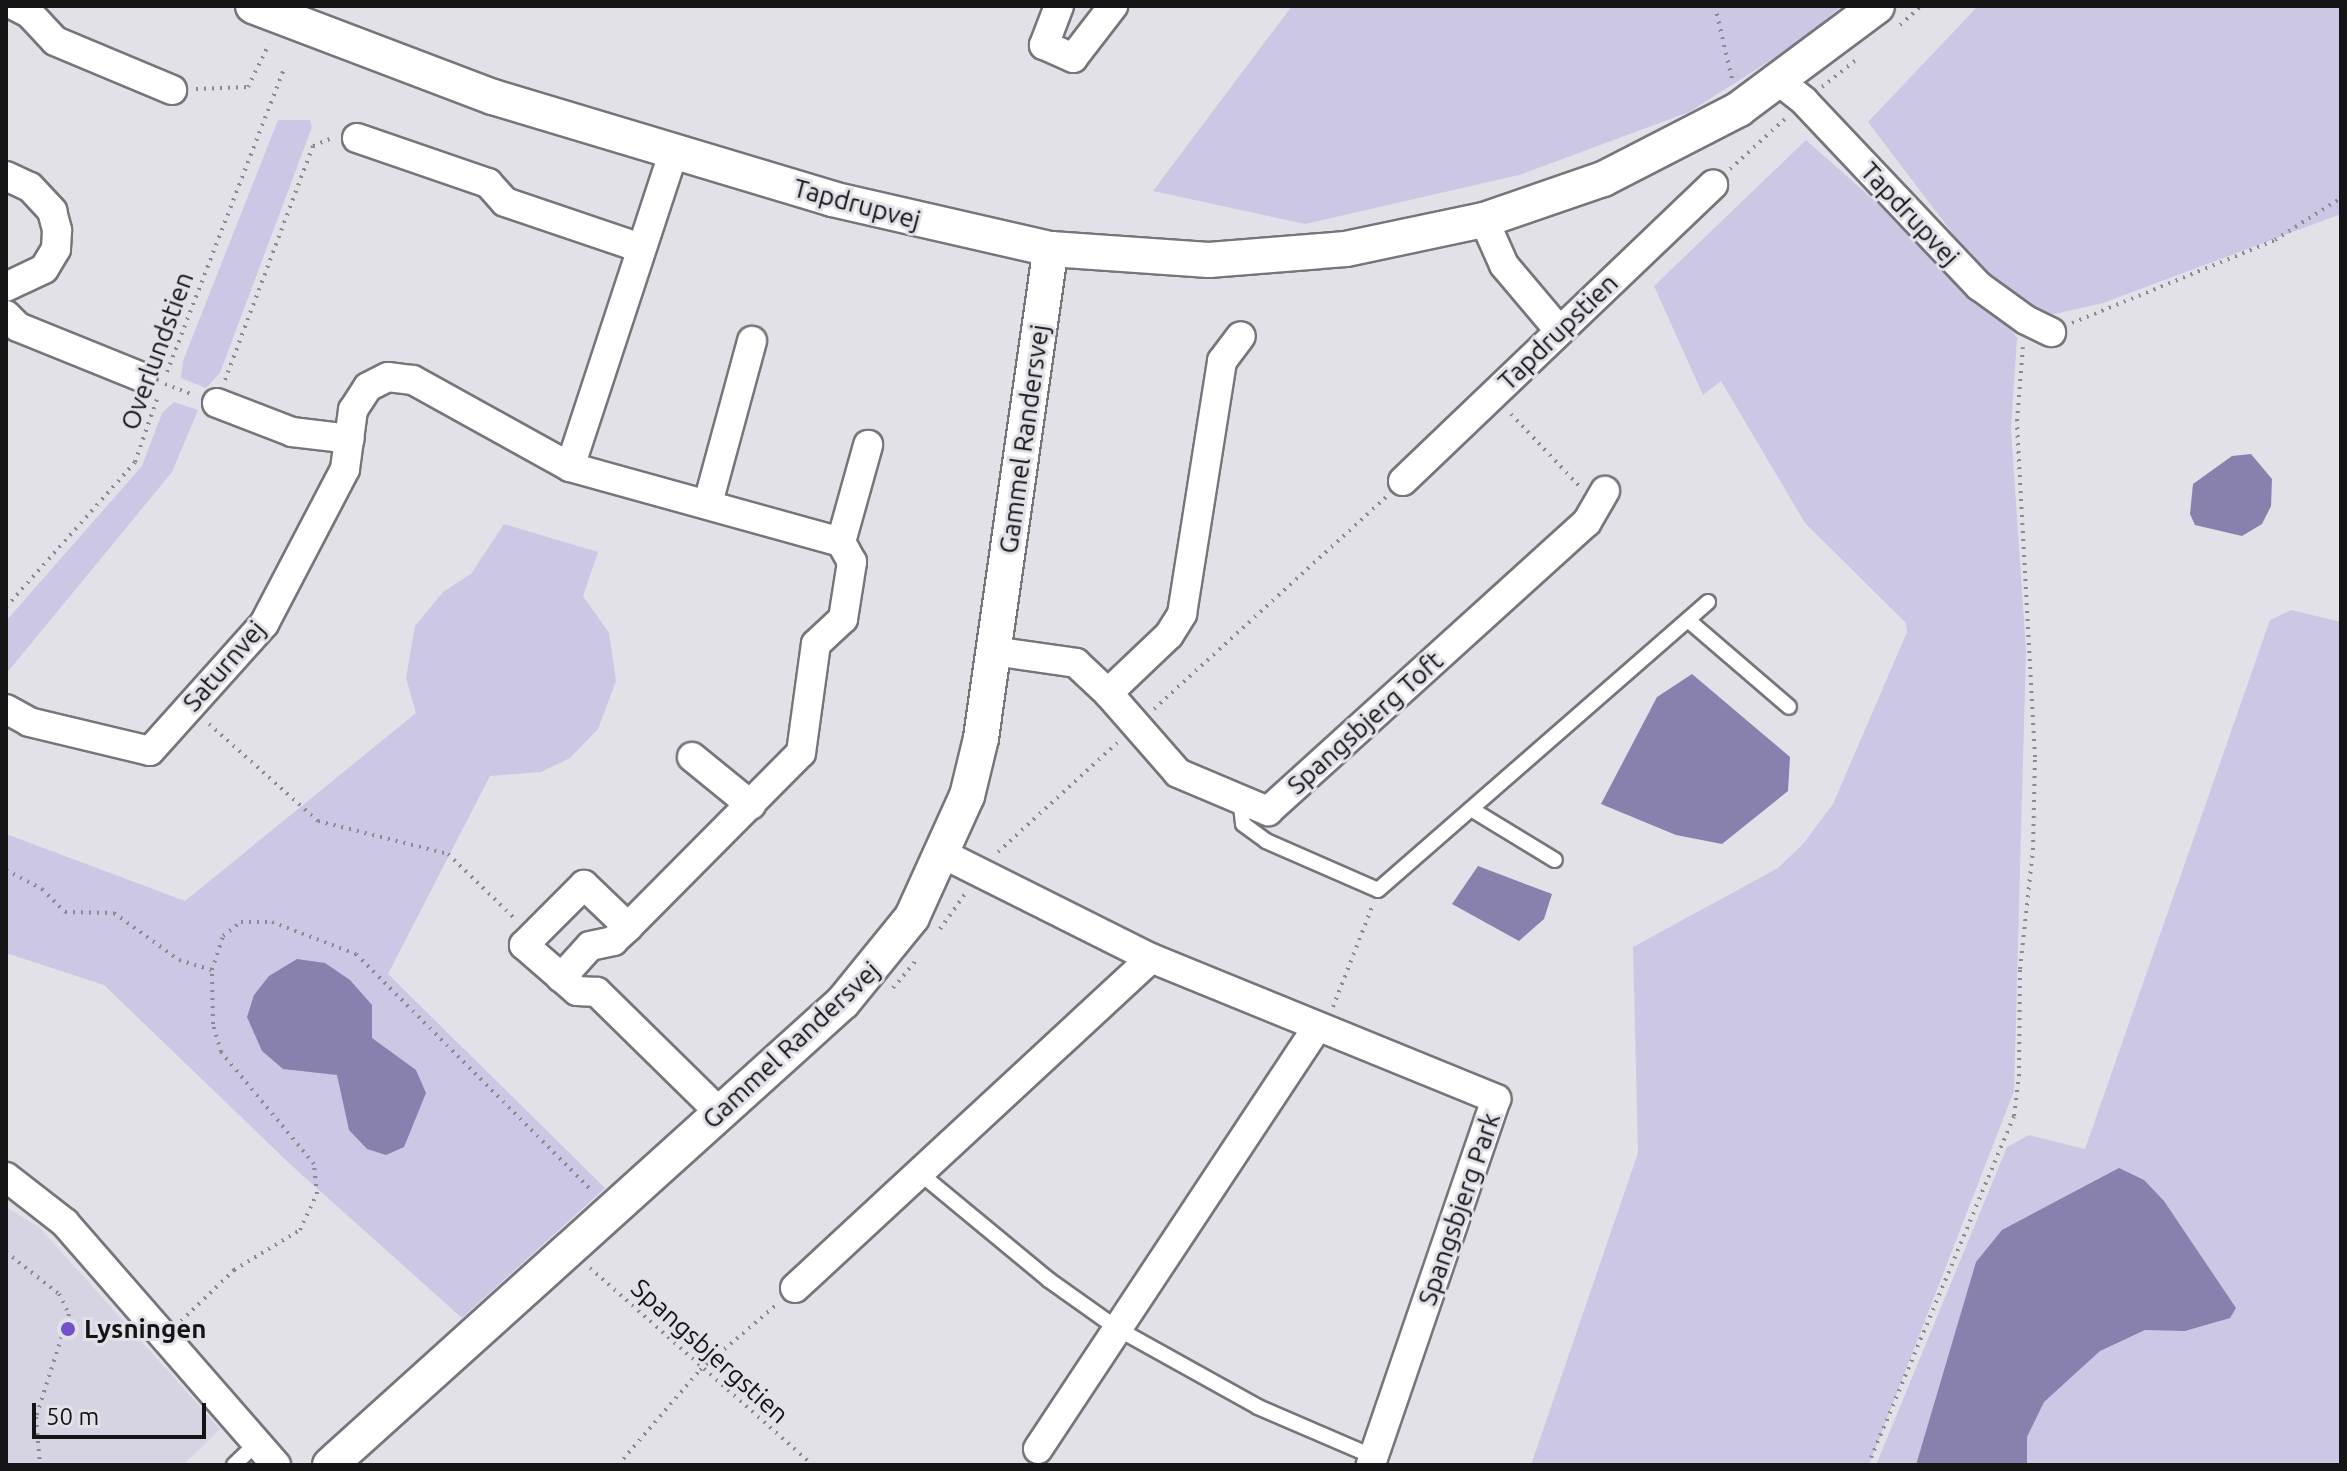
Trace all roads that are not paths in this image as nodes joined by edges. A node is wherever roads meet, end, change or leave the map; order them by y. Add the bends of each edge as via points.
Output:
1 (15, 6) edge
2 (253, 6) edge
3 (1059, 6) edge
4 (1113, 6) edge
5 (1877, 6) edge
6 (1780, 82) junction
7 (172, 90) road end
8 (357, 138) road end
9 (673, 153) junction
10 (6, 176) edge
11 (1713, 185) dead end
12 (1484, 220) junction
13 (641, 248) junction
14 (1051, 249) junction
15 (6, 287) edge
16 (6, 315) edge
17 (1559, 330) junction
18 (2051, 332) road end
19 (1241, 336) dead end
20 (752, 341) dead end
21 (152, 380) road end
22 (217, 403) road end
23 (350, 439) junction
24 (868, 445) dead end
25 (570, 467) junction
26 (1403, 481) dead end
27 (1602, 496) road end
28 (708, 503) junction
29 (841, 542) junction
30 (1708, 602) dead end
31 (1688, 620) junction
32 (993, 651) junction
33 (1108, 693) junction
34 (1789, 707) dead end
35 (6, 709) edge
36 (692, 757) dead end
37 (1240, 799) junction
38 (751, 805) junction
39 (1471, 809) junction
40 (945, 855) junction
41 (1555, 860) dead end
42 (628, 927) junction
43 (1151, 958) junction
44 (561, 978) junction
45 (1320, 1030) junction
46 (720, 1113) junction
47 (921, 1174) junction
48 (6, 1177) edge
49 (795, 1288) road end
50 (1118, 1329) junction
51 (257, 1443) junction
52 (1038, 1449) dead end
53 (1372, 1461) edge
54 (234, 1465) edge
55 (276, 1465) edge
56 (330, 1465) edge

1 - 7 street via 55,41
2 - 9 street, Tapdrupvej via 493,97
3 - 4 street via 1044,45 1073,58
5 - 6 street, Tapdrupvej
6 - 12 street, Tapdrupvej via 1603,179
6 - 18 street, Tapdrupvej via 1979,286
8 - 13 street via 488,183 505,202
9 - 13 street
9 - 14 street, Tapdrupvej via 846,203
10 - 15 street via 30,187 52,211 57,230 56,249 44,269
11 - 17 street, Tapdrupstien
12 - 14 street, Tapdrupvej via 1346,249 1209,260
12 - 17 street via 1504,265
13 - 25 street
14 - 32 street, Gammel Randersvej
16 - 21 street via 18,327
17 - 26 street, Tapdrupstien
19 - 33 street via 1222,361 1182,614 1169,635
20 - 28 street
22 - 23 street via 292,432
23 - 25 street, Saturnvej via 353,410 368,387 388,377 413,380
23 - 35 street, Saturnvej via 345,469 264,624 150,751 29,722
24 - 29 street
25 - 28 street, Saturnvej
27 - 37 street, Spangsbjerg Toft via 1587,522 1268,811
28 - 29 street, Saturnvej
29 - 38 street via 852,562 843,619 816,644 801,753
30 - 31 lane
31 - 34 lane
31 - 39 lane
32 - 33 street, Spangsbjerg Toft via 1076,663
32 - 40 street, Gammel Randersvej via 967,796
33 - 37 street, Spangsbjerg Toft via 1178,773
36 - 38 street
37 - 39 lane via 1243,824 1266,841 1378,890
38 - 42 street
39 - 41 lane
40 - 43 street, Spangsbjerg Park
40 - 46 street, Gammel Randersvej via 885,956 843,1002
42 - 44 street via 613,941 590,946
42 - 44 street via 584,885 524,945
43 - 45 street, Spangsbjerg Park
43 - 47 street
44 - 46 street via 577,991 597,992
45 - 50 street
45 - 53 street, Spangsbjerg Park via 1496,1099
46 - 56 street, Gammel Randersvej
47 - 49 street
47 - 50 lane, Spangsbjerg Park via 1049,1280
48 - 51 street via 65,1223
50 - 52 street
50 - 53 lane, Spangsbjerg Park via 1258,1407
51 - 54 lane
51 - 55 street

